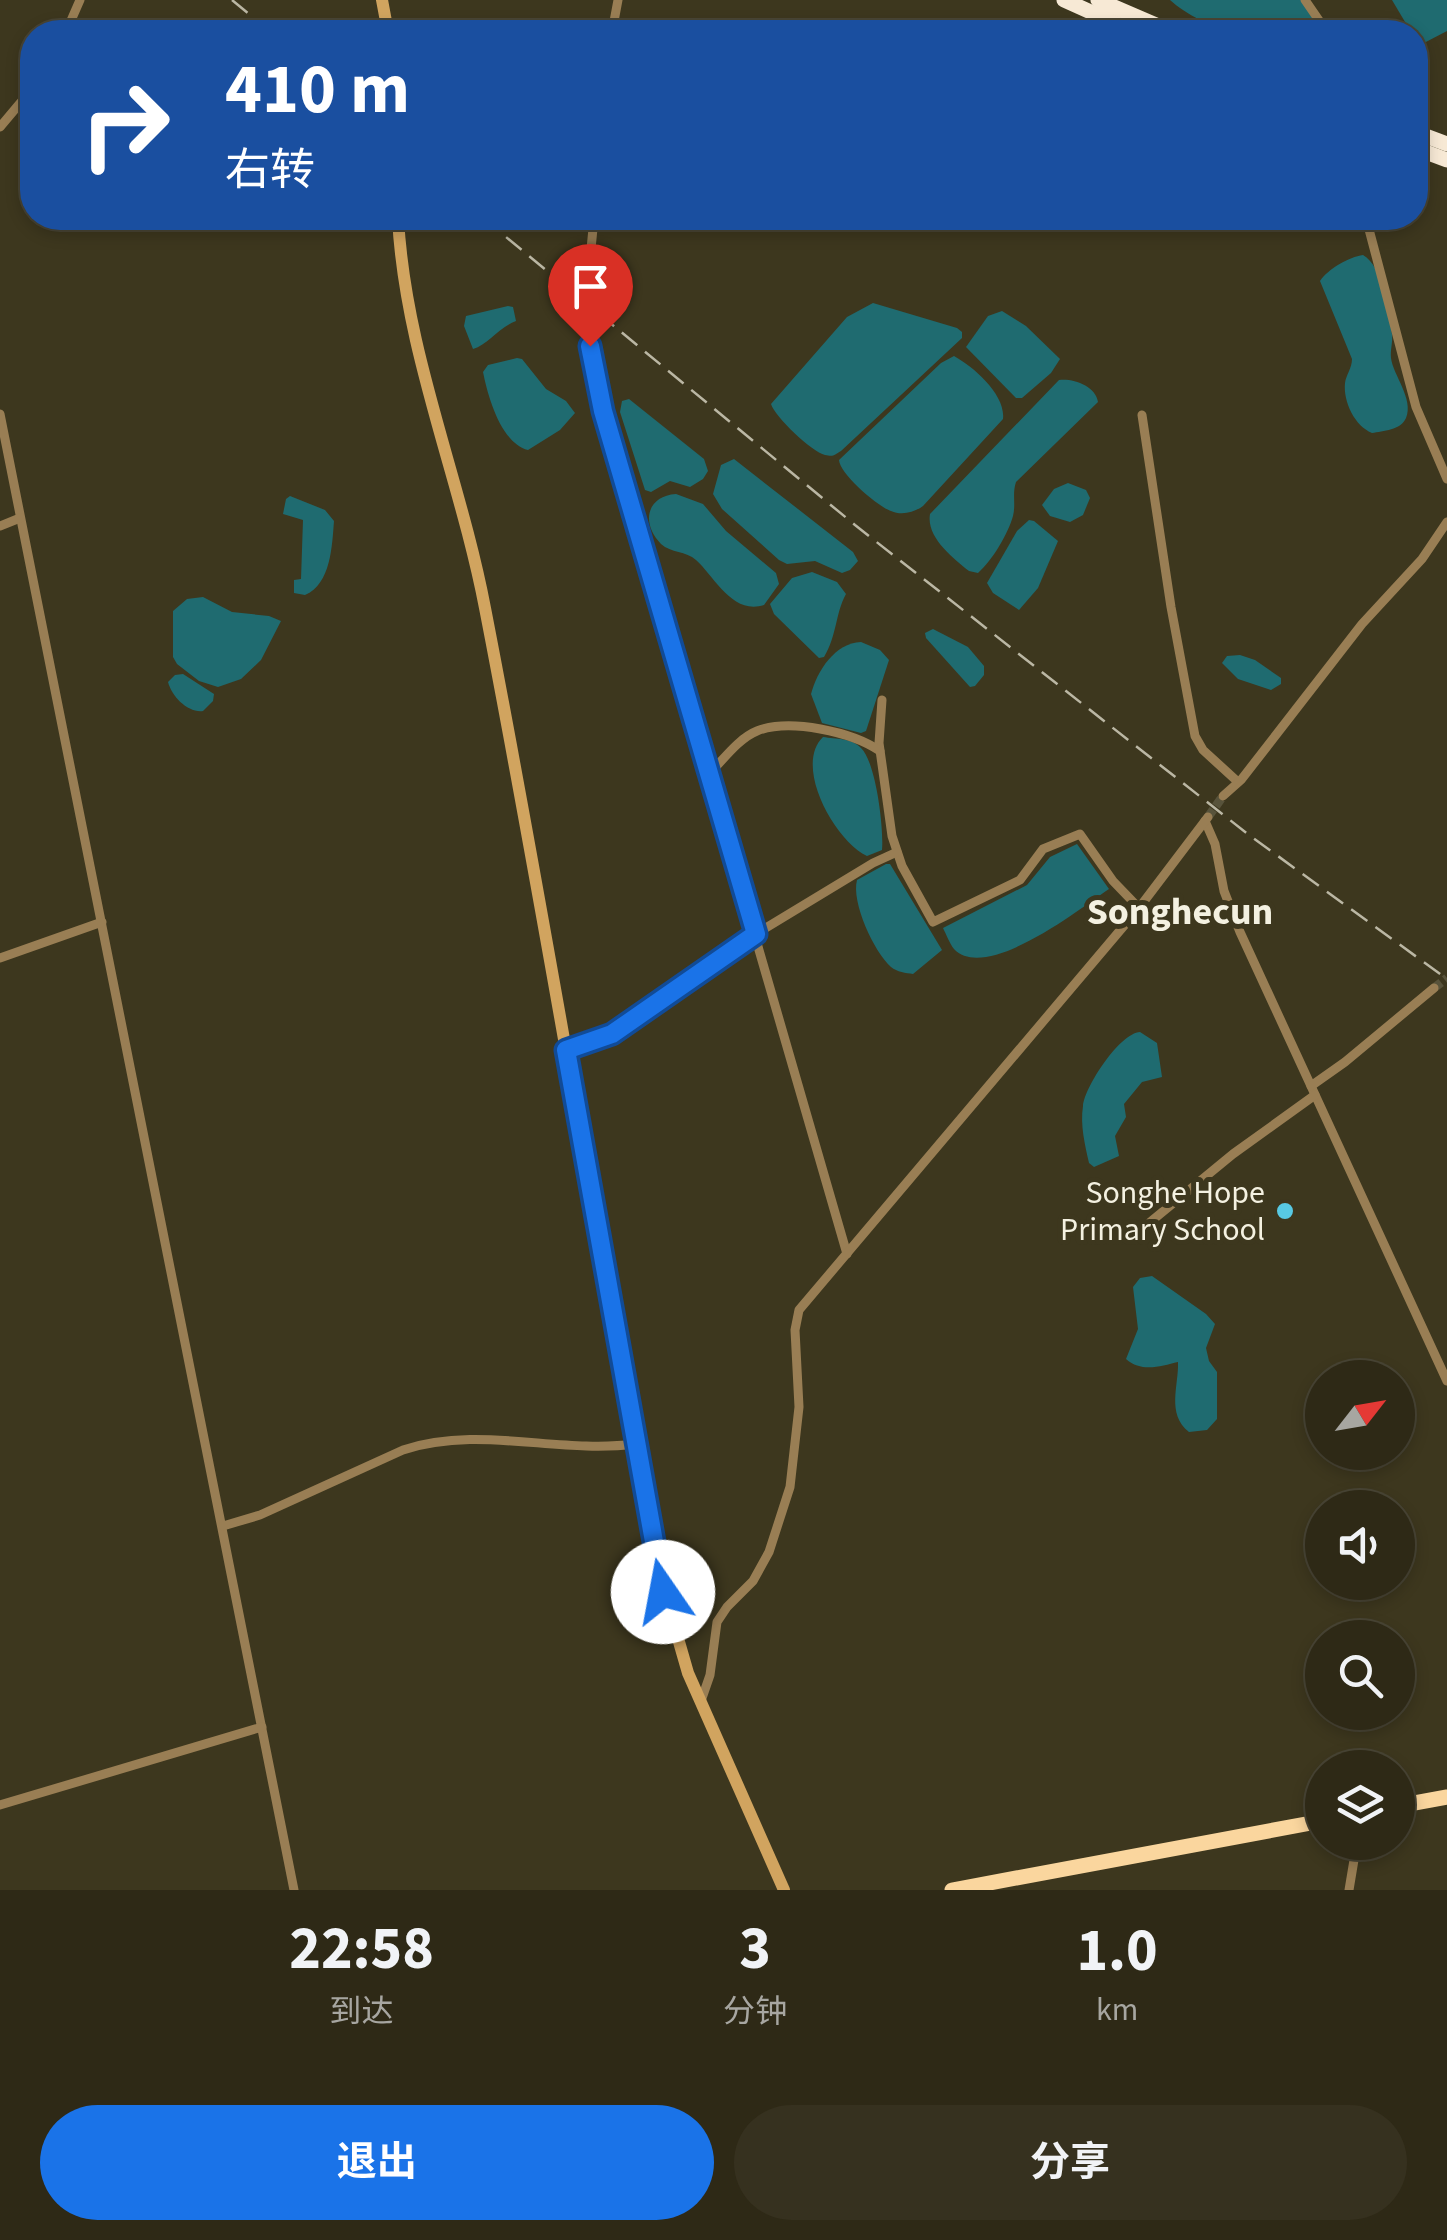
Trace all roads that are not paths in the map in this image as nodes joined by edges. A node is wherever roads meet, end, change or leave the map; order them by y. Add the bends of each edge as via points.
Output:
1 (1064, 0) edge
2 (1098, 0) edge
3 (1108, 20) edge
4 (1144, 20) edge
5 (20, 104) edge
6 (0, 128) edge
7 (399, 230) edge
8 (593, 230) edge
9 (1369, 230) edge
10 (588, 280) tunnel mouth
11 (588, 315) tunnel mouth
12 (0, 414) edge
13 (1142, 415) dead end
14 (1447, 479) edge
15 (20, 518) junction
16 (1447, 522) edge
17 (0, 526) edge
18 (882, 700) dead end
19 (881, 752) junction
20 (710, 774) junction
21 (1238, 782) junction
22 (1223, 796) tunnel mouth
23 (897, 852) junction
24 (1138, 908) junction
25 (102, 922) junction
26 (756, 934) junction
27 (0, 958) edge
28 (1434, 988) tunnel mouth
29 (566, 1050) junction
30 (1313, 1090) junction
31 (1132, 1237) dead end
32 (847, 1254) junction
33 (1447, 1381) edge
34 (635, 1444) junction
35 (222, 1526) junction
36 (700, 1701) junction
37 (262, 1727) junction
38 (1447, 1797) edge
39 (1415, 1803) edge
40 (0, 1805) edge
41 (1305, 1823) edge
42 (1353, 1860) edge
43 (294, 1890) edge
44 (784, 1890) edge
45 (952, 1890) edge
46 (1349, 1890) edge

1 - 3 highway
2 - 4 highway
5 - 6 street
7 - 29 main road via 411,322 478,572
8 - 10 street
9 - 14 street via 1416,408
11 - 20 street via 603,411
12 - 15 street
13 - 21 street via 1195,736
15 - 17 street
15 - 25 street
16 - 21 street
18 - 19 street
19 - 20 street via 843,734 764,729
19 - 23 street
20 - 26 street
21 - 22 street
23 - 24 street via 933,922 1020,880 1042,849 1080,834
23 - 26 street
24 - 30 street via 1206,819 1240,932
24 - 32 street
25 - 27 street
25 - 35 street
26 - 29 street via 612,1034
26 - 32 street
28 - 30 street
29 - 34 main road
30 - 31 street
30 - 33 street
32 - 36 street via 796,1316 799,1407 790,1487 769,1552 717,1622
34 - 35 street via 426,1444
34 - 36 main road via 663,1592
35 - 37 street
36 - 44 main road
37 - 40 street
37 - 43 street
38 - 39 highway
41 - 45 highway
42 - 46 street

